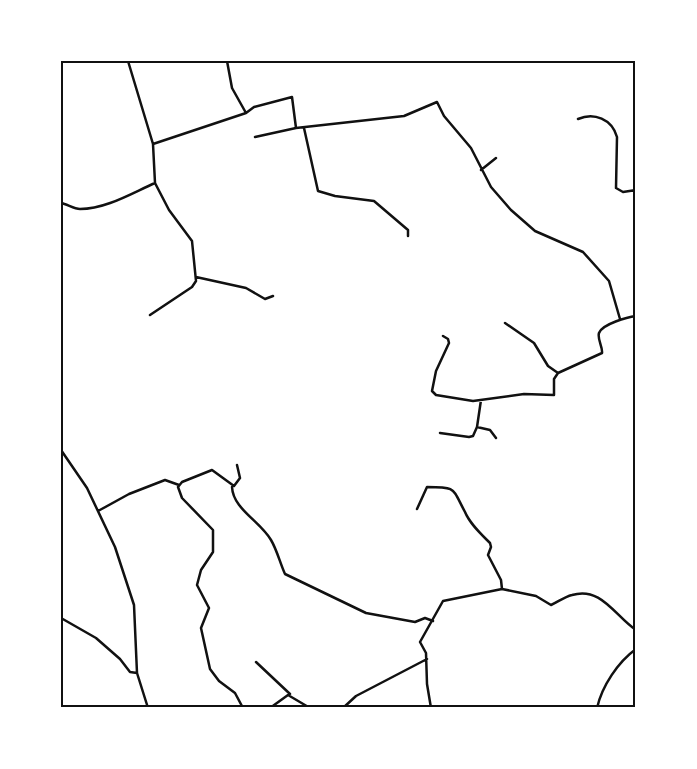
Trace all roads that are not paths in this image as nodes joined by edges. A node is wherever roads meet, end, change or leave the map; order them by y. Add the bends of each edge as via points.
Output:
1 (128, 61) edge
2 (227, 61) edge
3 (246, 113) junction
4 (578, 118) dead end
5 (296, 128) junction
6 (304, 128) junction
7 (255, 137) dead end
8 (153, 144) junction
9 (496, 158) dead end
10 (481, 170) junction
11 (155, 183) junction
12 (636, 190) edge
13 (61, 203) edge
14 (636, 203) edge
15 (408, 236) dead end
16 (196, 277) junction
17 (273, 296) dead end
18 (150, 315) dead end
19 (636, 316) edge
20 (620, 319) junction
21 (505, 322) dead end
22 (442, 336) dead end
23 (558, 373) junction
24 (481, 400) junction
25 (477, 427) junction
26 (440, 433) dead end
27 (496, 438) dead end
28 (61, 450) edge
29 (237, 465) dead end
30 (179, 485) junction
31 (232, 487) junction
32 (417, 509) dead end
33 (98, 511) junction
34 (502, 589) junction
35 (61, 618) edge
36 (434, 621) junction
37 (636, 630) edge
38 (636, 649) edge
39 (427, 659) junction
40 (256, 662) dead end
41 (137, 673) junction
42 (291, 695) junction
43 (148, 708) edge
44 (243, 708) edge
45 (270, 708) edge
46 (310, 708) edge
47 (343, 708) edge
48 (431, 708) edge
49 (597, 708) edge

1 - 8 street
2 - 3 street via 232,88
3 - 5 street via 254,107 292,97
3 - 8 street
4 - 12 street via 596,115 614,130 617,137 616,188 620,191
5 - 6 street
5 - 7 street
6 - 10 street via 404,116 437,102 444,116 471,148
6 - 15 street via 318,191 375,201 408,230
8 - 11 street
9 - 10 street
10 - 20 street via 495,193 535,231 583,252 612,285
11 - 13 street via 114,201 87,207
11 - 16 street via 169,210 192,241
12 - 14 street
16 - 17 street via 246,288 265,299
16 - 18 street via 192,287
19 - 20 street
20 - 23 street via 599,332 602,353
21 - 23 street via 534,344 548,366
22 - 24 street via 448,339 449,344 436,371 433,393 450,399
23 - 24 street via 554,380 554,395 524,394
24 - 25 street
25 - 26 street via 469,437
25 - 27 street via 490,430
28 - 33 street via 87,488
29 - 31 street via 240,478
30 - 31 street via 212,470
30 - 33 street via 165,480
30 - 44 street via 182,498 213,530 213,552 201,570 197,586 209,608 201,628 210,669 235,693
31 - 36 street via 237,504 255,519 271,540 285,574 366,613 414,622 425,618
32 - 34 street via 427,487 444,486 455,492 465,513 490,543 488,555 501,580
33 - 41 street via 109,531 134,605
34 - 36 street via 443,602
34 - 37 street via 536,596 551,605 572,594 594,595
35 - 41 street via 96,638 130,672
36 - 39 street via 420,642
38 - 49 street via 620,664
39 - 47 street via 356,696
39 - 48 street
40 - 42 street
41 - 43 street
42 - 45 street via 283,696
42 - 46 street

